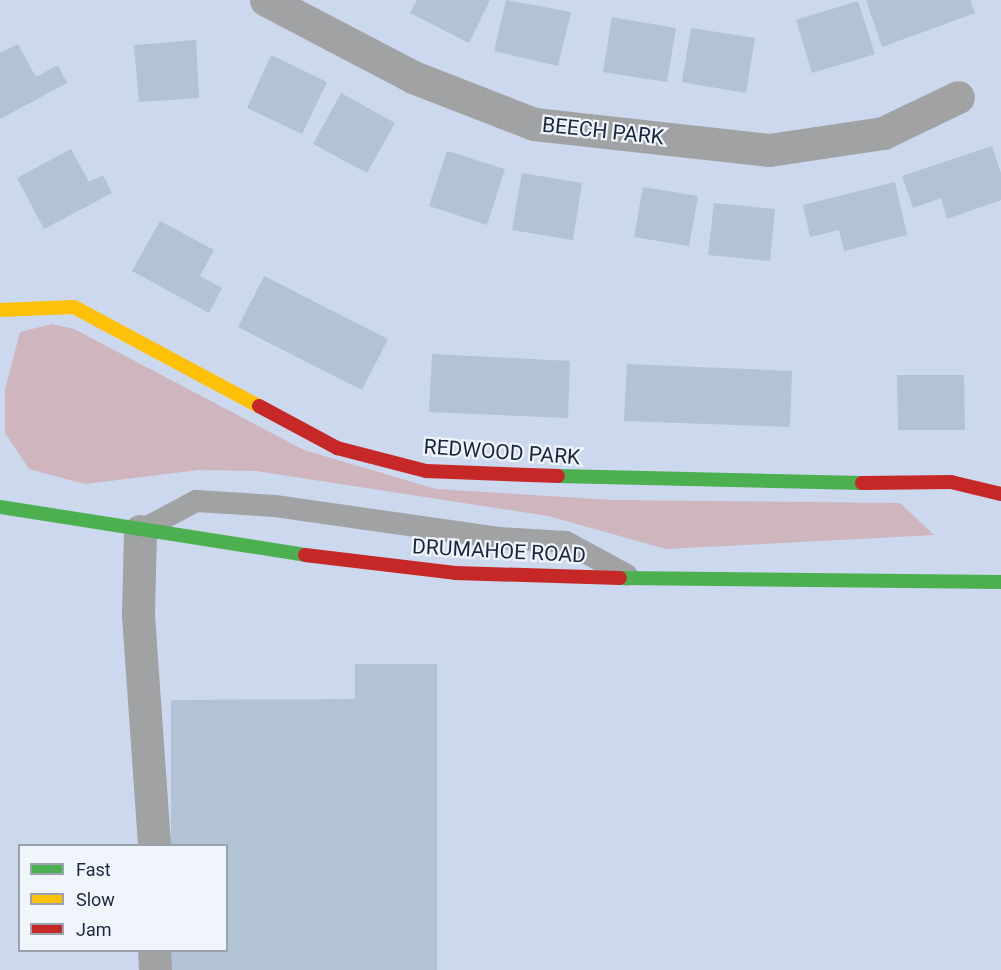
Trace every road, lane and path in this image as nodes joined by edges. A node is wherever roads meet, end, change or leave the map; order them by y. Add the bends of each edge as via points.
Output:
1 (266, 0) edge
2 (958, 97) dead end
3 (0, 310) edge
4 (1001, 494) edge
5 (0, 507) edge
6 (140, 531) junction
7 (636, 579) junction
8 (1001, 582) edge
9 (154, 844) edge
10 (154, 952) edge
11 (155, 970) edge

1 - 2 street, BEECH PARK via 413,77 534,124 770,150 883,133
3 - 4 street, REDWOOD PARK via 74,308 337,448 426,471 779,484 951,482
5 - 6 street, DRUMAHOE ROAD
6 - 7 street, DRUMAHOE ROAD via 455,573
6 - 7 lane via 196,501 275,506 566,542
6 - 9 street via 138,615
7 - 8 street, DRUMAHOE ROAD
10 - 11 street

